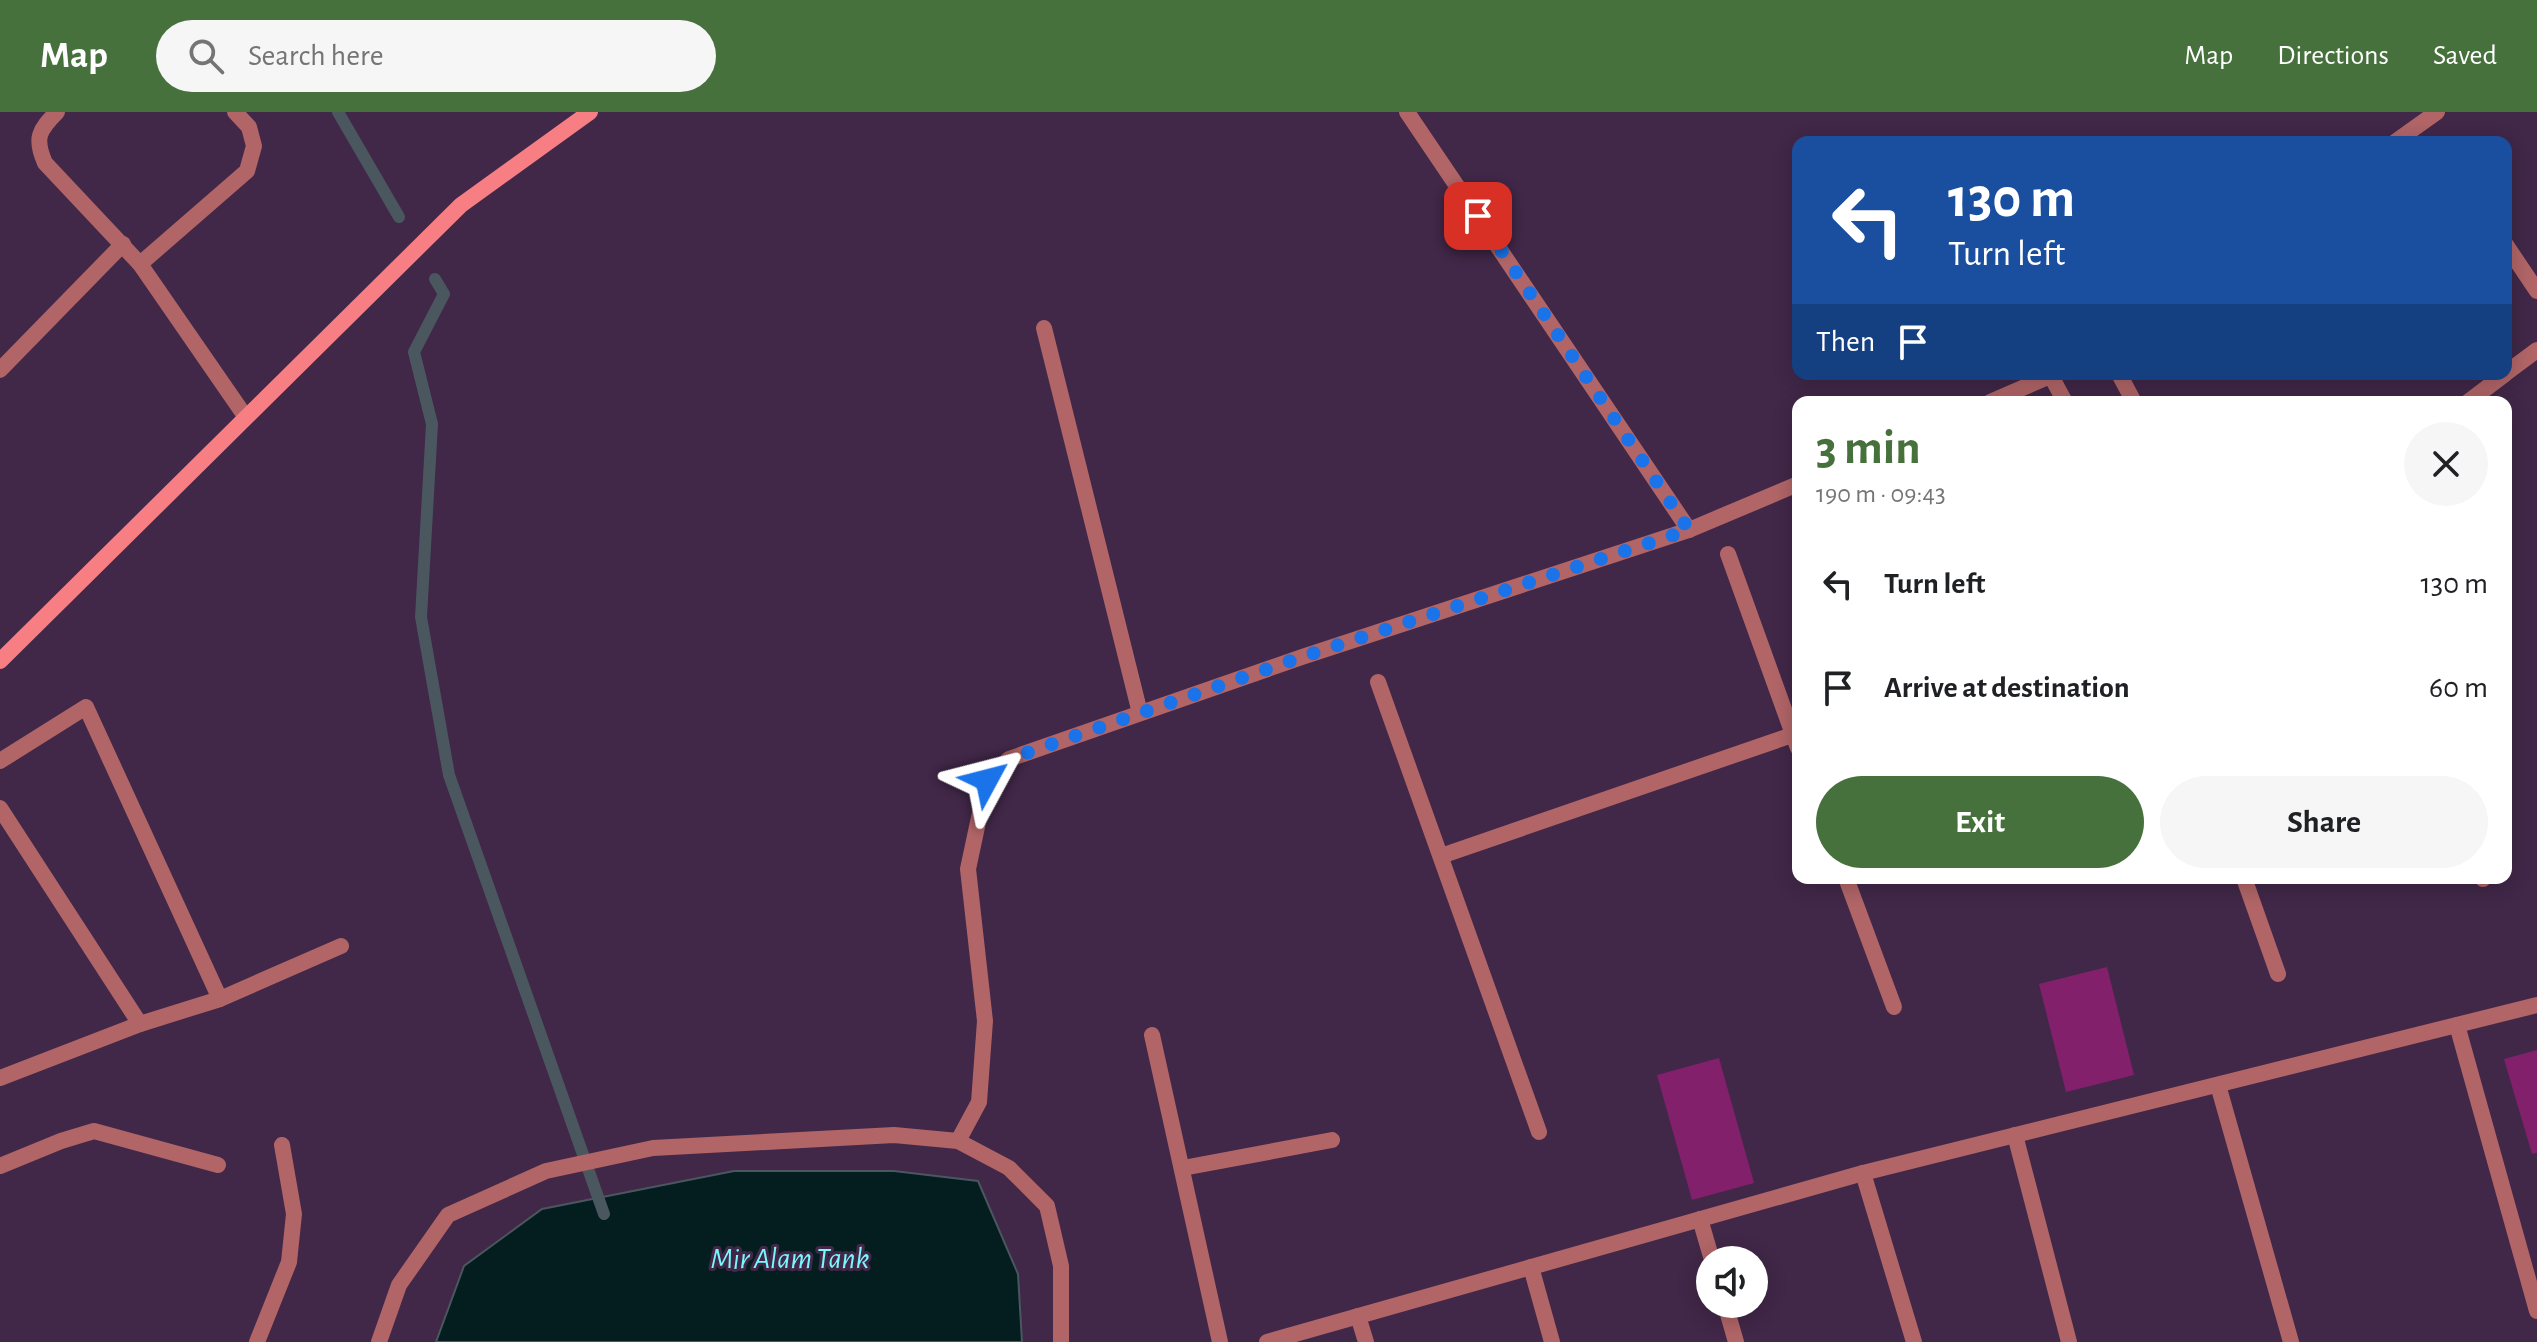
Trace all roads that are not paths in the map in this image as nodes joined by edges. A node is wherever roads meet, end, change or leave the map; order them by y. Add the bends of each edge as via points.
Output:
1 (57, 112) edge
2 (235, 112) edge
3 (590, 112) edge
4 (1407, 112) edge
5 (2437, 112) edge
6 (2403, 136) edge
7 (123, 244) junction
8 (2512, 254) edge
9 (140, 264) junction
10 (2537, 291) edge
11 (1044, 328) dead end
12 (2537, 350) edge
13 (2512, 369) edge
14 (0, 370) edge
15 (2041, 380) edge
16 (2498, 380) edge
17 (2004, 396) edge
18 (2476, 396) edge
19 (245, 416) junction
20 (1792, 487) edge
21 (1689, 530) junction
22 (1728, 554) dead end
23 (0, 661) edge
24 (1378, 682) dead end
25 (1140, 713) junction
26 (1792, 727) edge
27 (1792, 739) edge
28 (0, 761) edge
29 (0, 808) edge
30 (1441, 856) junction
31 (1848, 884) edge
32 (2246, 884) edge
33 (341, 946) dead end
34 (2278, 974) dead end
35 (220, 999) junction
36 (2537, 1005) edge
37 (1894, 1007) dead end
38 (140, 1024) junction
39 (2457, 1025) junction
40 (1152, 1035) dead end
41 (0, 1078) edge
42 (2218, 1085) junction
43 (1539, 1132) dead end
44 (2015, 1135) junction
45 (1332, 1140) dead end
46 (958, 1141) junction
47 (282, 1145) dead end
48 (218, 1165) dead end
49 (0, 1166) edge
50 (1183, 1168) junction
51 (1863, 1173) junction
52 (1700, 1219) junction
53 (1708, 1246) edge
54 (1531, 1267) junction
55 (2537, 1311) edge
56 (1358, 1316) junction
57 (1729, 1318) edge
58 (257, 1342) edge
59 (379, 1342) edge
60 (1061, 1342) edge
61 (1220, 1342) edge
62 (1267, 1342) edge
63 (1366, 1342) edge
64 (1552, 1342) edge
65 (1736, 1342) edge
66 (1914, 1342) edge
67 (2069, 1342) edge
68 (2291, 1342) edge

1 - 7 street via 41,127 38,147 45,163
2 - 9 street via 249,127 254,146 247,171
3 - 19 main road via 461,205
4 - 21 street
5 - 6 street
7 - 9 street
7 - 14 street
8 - 10 street
9 - 19 street
11 - 25 street
12 - 13 street
15 - 17 street
16 - 18 street
19 - 23 main road
20 - 21 street
21 - 25 street
22 - 26 street
24 - 30 street
25 - 46 street via 1009,759 987,780 968,869 985,1021 979,1102
27 - 30 street
28 - 35 street via 86,707
29 - 38 street
30 - 43 street
31 - 37 street
32 - 34 street
33 - 35 street
35 - 38 street
36 - 39 street
38 - 41 street
39 - 42 street
39 - 55 street
40 - 50 street
42 - 44 street
42 - 68 street
44 - 51 street
44 - 67 street
45 - 50 street
46 - 59 street via 894,1135 653,1148 546,1171 448,1215 399,1285
46 - 60 street via 1009,1168 1047,1206 1061,1266
47 - 58 street via 294,1214 289,1262
48 - 49 street via 94,1131
50 - 61 street
51 - 52 street
51 - 66 street
52 - 53 street
52 - 54 street
54 - 56 street
54 - 64 street
56 - 62 street
56 - 63 street
57 - 65 street

